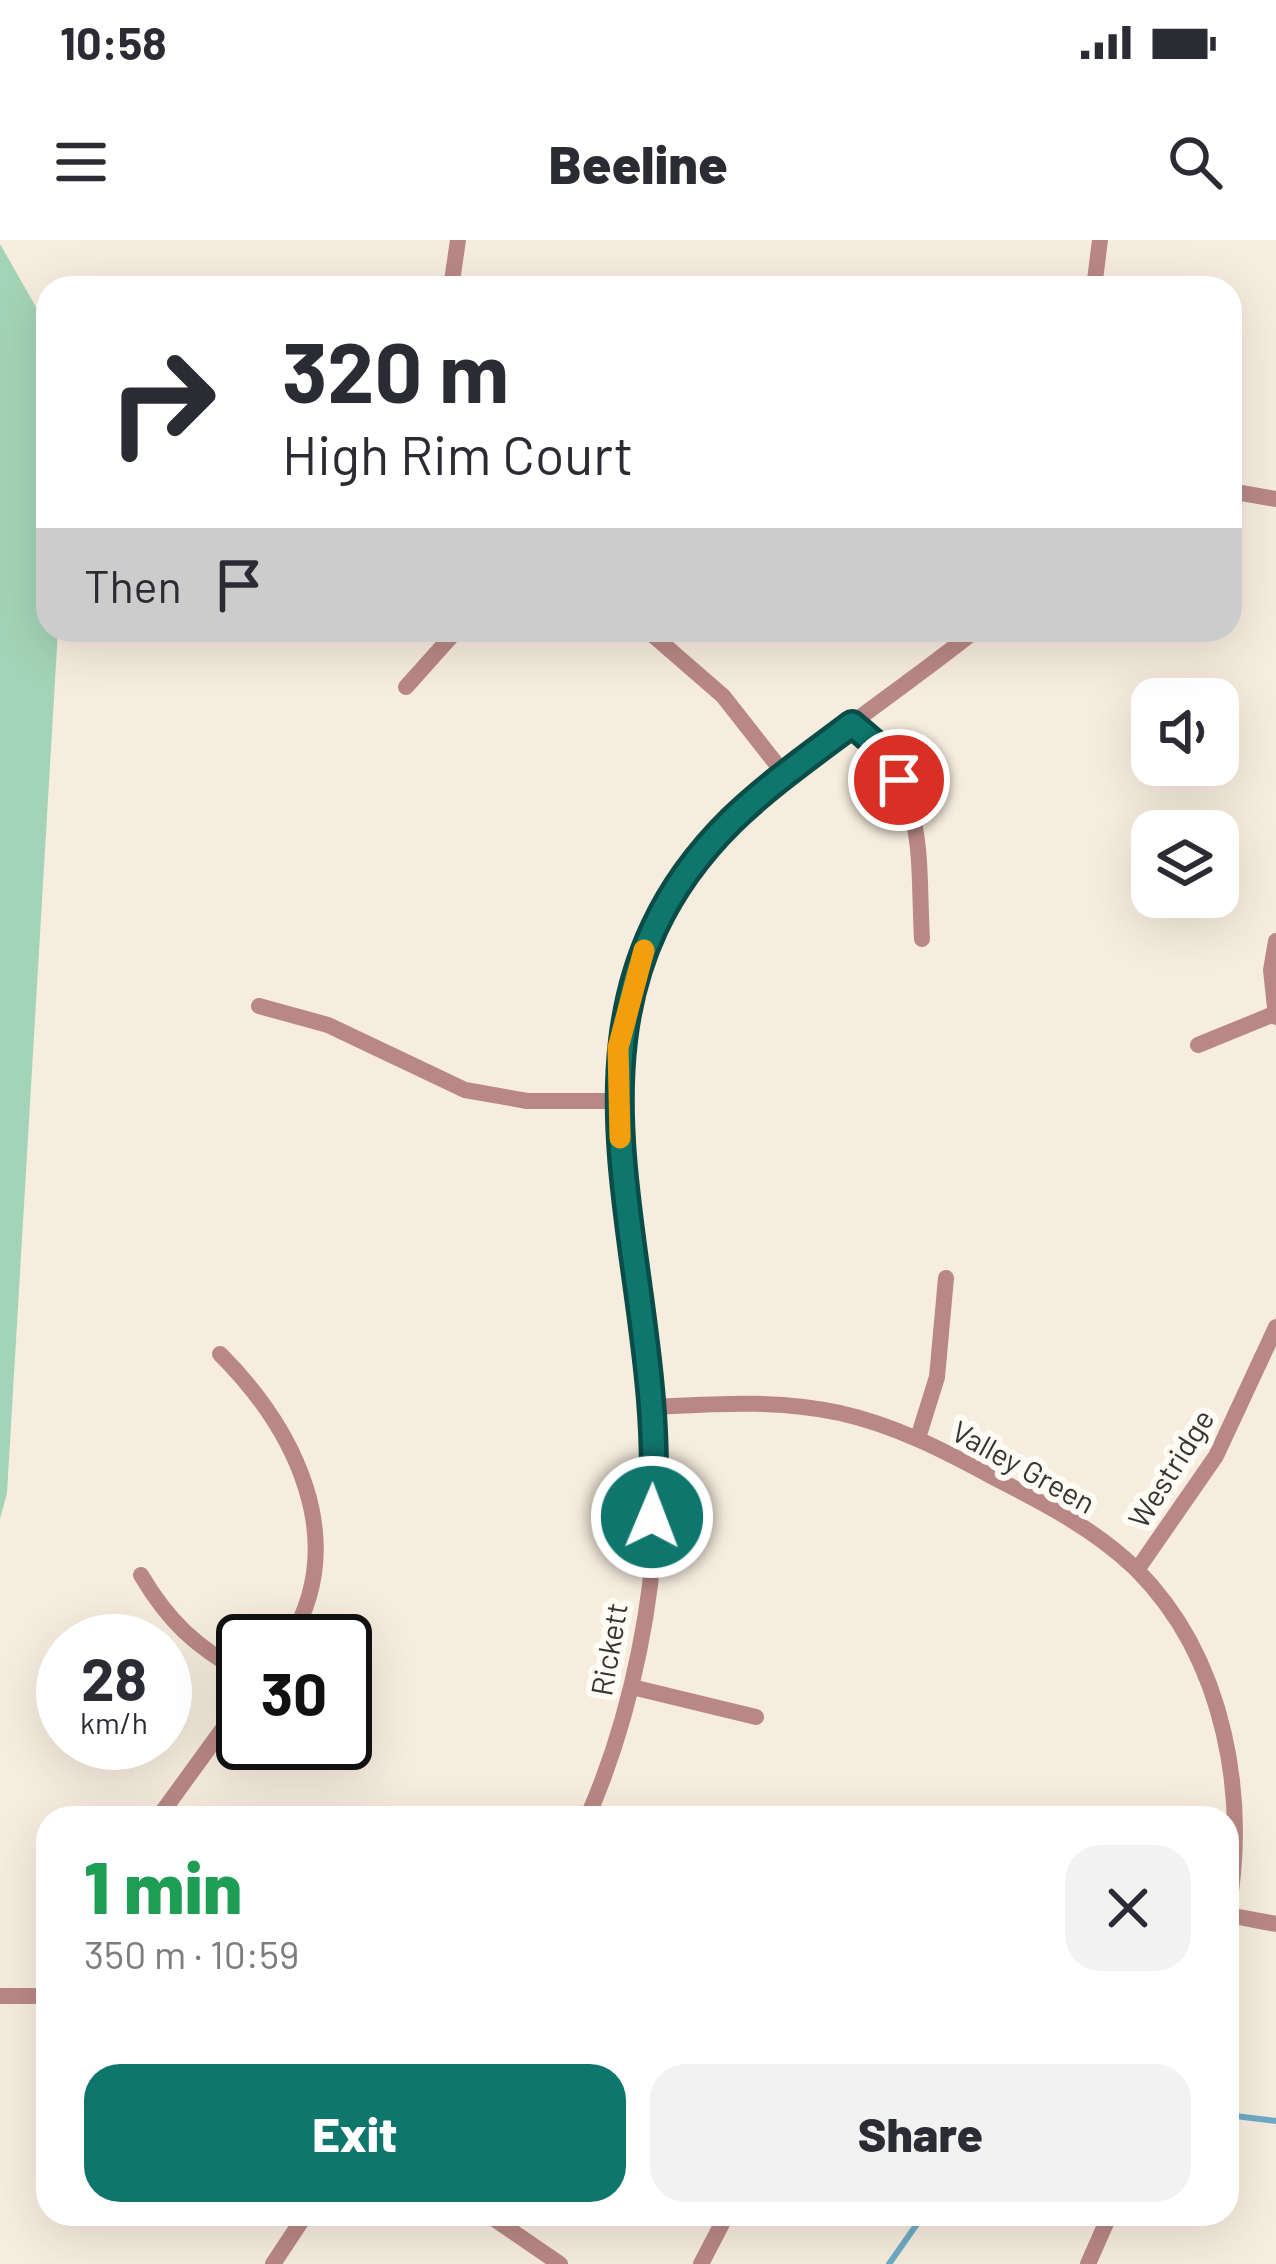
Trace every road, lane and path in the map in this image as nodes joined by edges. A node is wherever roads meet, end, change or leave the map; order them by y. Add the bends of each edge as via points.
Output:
1 (458, 240) edge
2 (1100, 240) edge
3 (453, 276) edge
4 (1096, 276) edge
5 (1242, 493) edge
6 (1276, 499) edge
7 (446, 642) edge
8 (661, 642) edge
9 (960, 642) edge
10 (406, 687) dead end
11 (852, 724) junction
12 (785, 775) junction
13 (922, 939) dead end
14 (1276, 941) edge
15 (260, 1006) dead end
16 (1275, 1016) edge
17 (1198, 1045) dead end
18 (616, 1102) junction
19 (946, 1278) dead end
20 (1276, 1328) edge
21 (220, 1354) dead end
22 (650, 1407) junction
23 (918, 1438) junction
24 (1137, 1570) junction
25 (141, 1575) dead end
26 (299, 1614) edge
27 (216, 1658) edge
28 (632, 1687) junction
29 (756, 1718) dead end
30 (216, 1738) edge
31 (167, 1806) edge
32 (591, 1806) edge
33 (1235, 1806) edge
34 (1239, 1918) edge
35 (1276, 1924) edge
36 (0, 1996) edge
37 (36, 1996) edge
38 (298, 2226) edge
39 (505, 2226) edge
40 (721, 2226) edge
41 (1105, 2226) edge
42 (273, 2264) edge
43 (560, 2264) edge
44 (701, 2264) edge
45 (1088, 2264) edge

1 - 3 street
2 - 4 street
5 - 6 street
7 - 10 street
8 - 12 street via 723,696
9 - 11 street, Rickett
11 - 12 street, Rickett
11 - 13 street via 880,748 921,838
12 - 18 street, Rickett via 691,868 651,930 628,1000
14 - 16 street
15 - 18 street via 328,1025 466,1090 527,1101
16 - 17 street
18 - 22 street, Rickett
19 - 23 street via 937,1377
20 - 24 street, Westridge via 1216,1456
21 - 26 street via 259,1393 294,1448 314,1509 313,1578
22 - 23 street, Valley Green via 785,1406 840,1413
22 - 28 street, Rickett via 656,1478
23 - 24 street, Valley Green via 1072,1520
24 - 33 street, Valley Green via 1205,1678 1225,1731
25 - 27 street via 166,1617
28 - 29 street
28 - 32 street, Rickett
30 - 31 street
34 - 35 street
36 - 37 street
38 - 42 street
39 - 43 street
40 - 44 street
41 - 45 street

